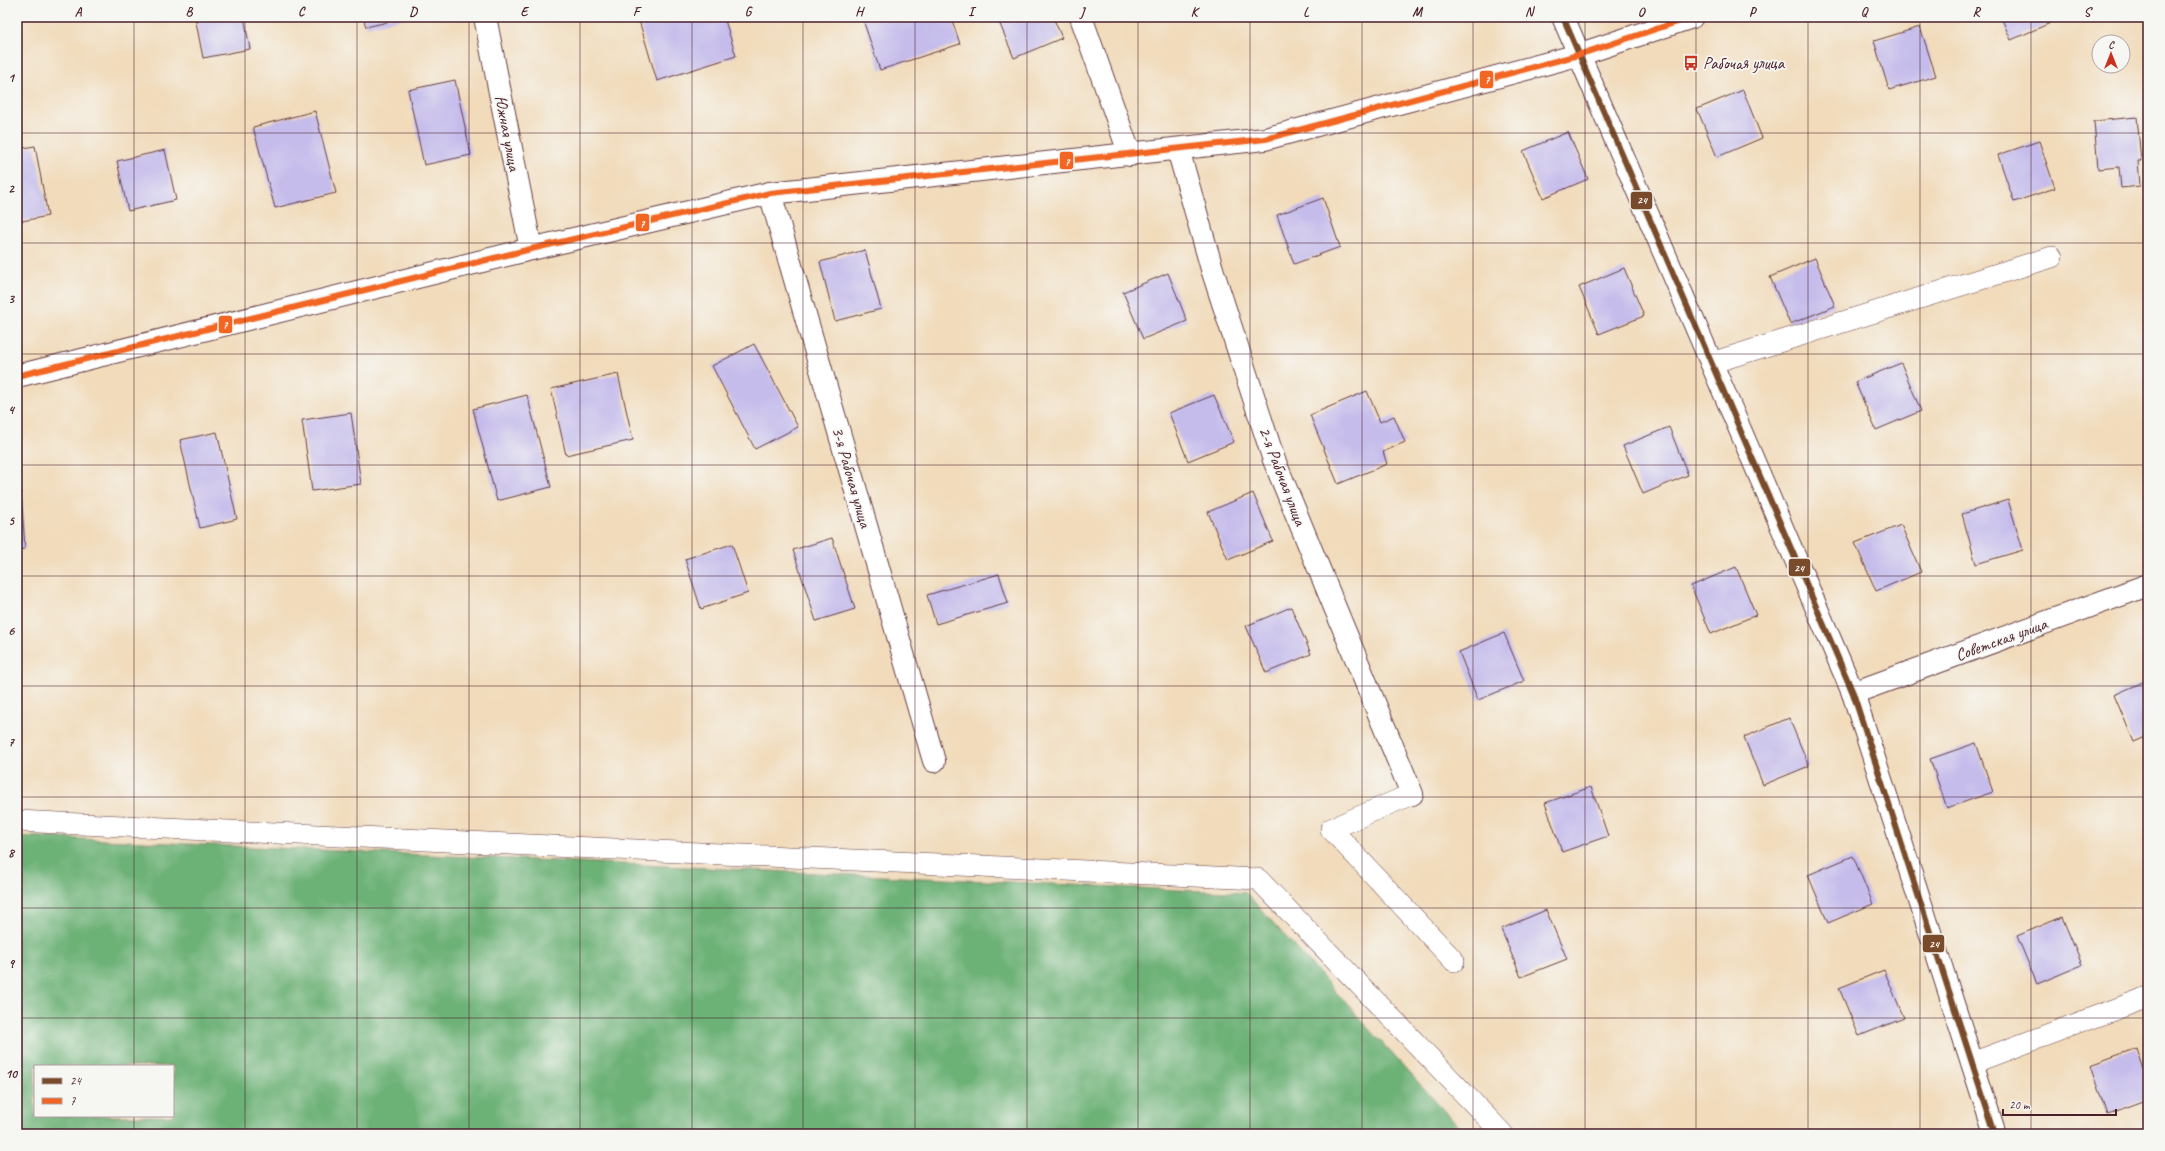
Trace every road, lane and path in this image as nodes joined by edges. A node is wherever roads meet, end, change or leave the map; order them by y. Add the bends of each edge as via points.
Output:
1 (485, 17) edge
2 (1081, 17) edge
3 (1563, 17) edge
4 (1692, 17) edge
5 (1578, 55) junction
6 (1178, 149) junction
7 (1130, 155) junction
8 (770, 193) junction
9 (531, 249) junction
10 (2052, 257) dead end
11 (1711, 363) junction
12 (17, 376) edge
13 (2148, 584) edge
14 (1853, 693) junction
15 (934, 761) dead end
16 (1412, 794) joint
17 (17, 821) edge
18 (1454, 961) dead end
19 (2148, 997) edge
20 (1972, 1063) junction
21 (1503, 1134) edge
22 (1994, 1134) edge

1 - 9 street, Южная улица
2 - 7 street
3 - 5 street
4 - 5 street
5 - 6 street via 1265,139
5 - 11 street
6 - 7 street
6 - 16 street, 2-я Рабочая улица via 1212,268 1274,460
7 - 8 street
8 - 9 street
8 - 15 street, 3-я Рабочая улица
9 - 12 street
10 - 11 lane
11 - 14 street
13 - 14 street, Советская улица
14 - 20 street
16 - 18 lane via 1331,829
17 - 21 lane via 1258,879
19 - 20 lane
20 - 22 street

